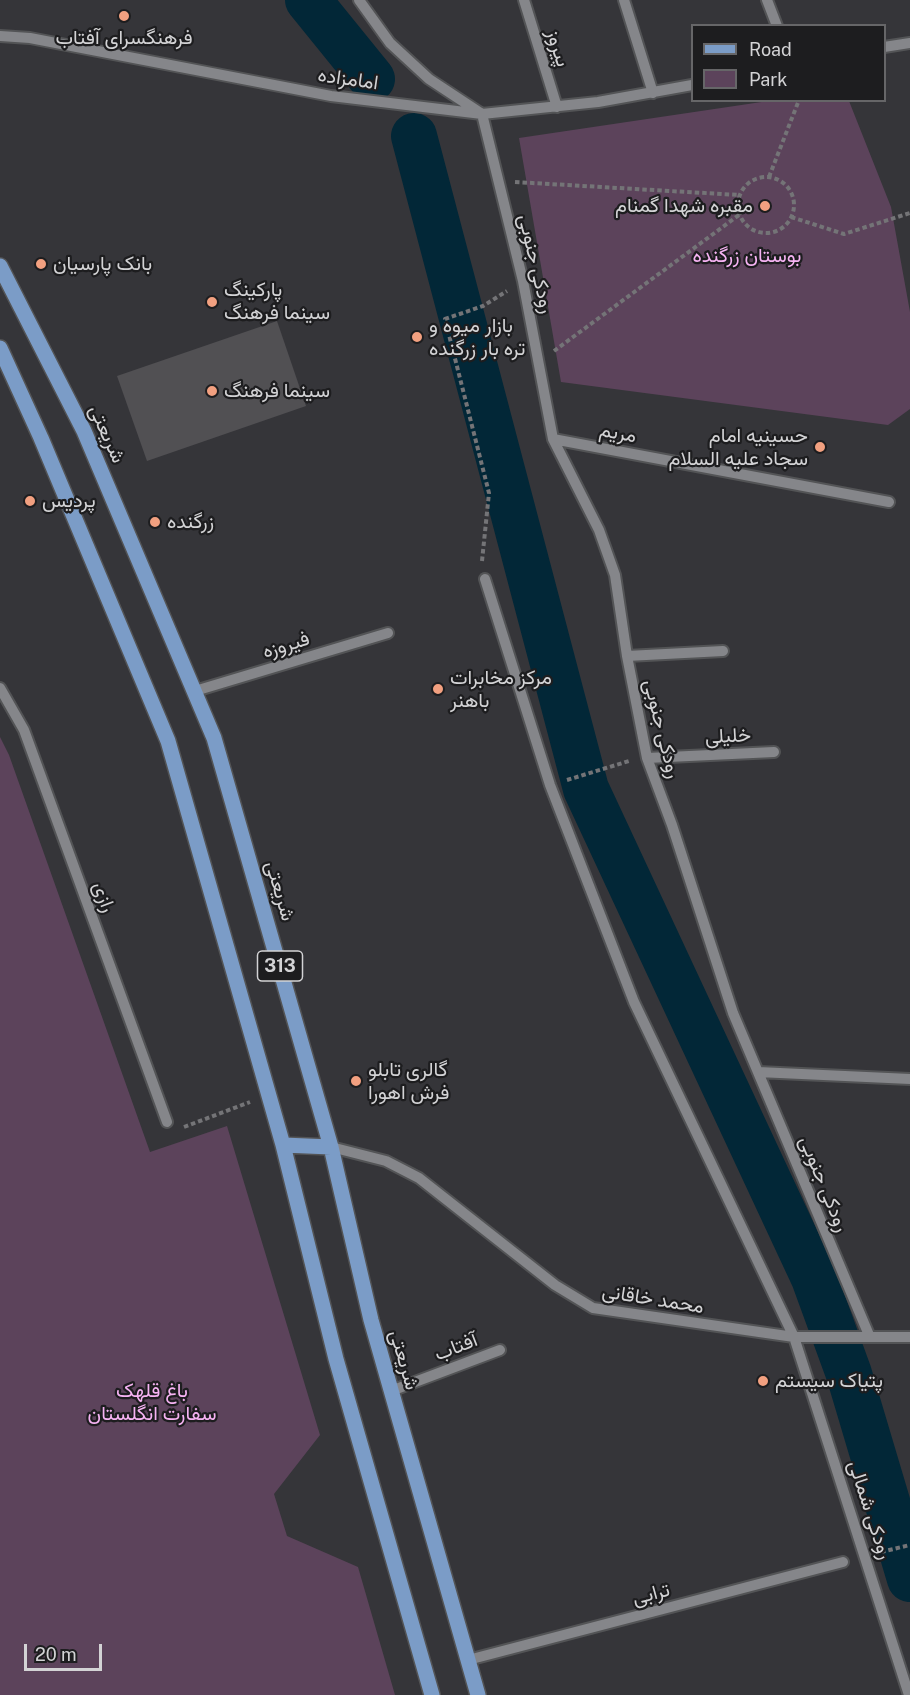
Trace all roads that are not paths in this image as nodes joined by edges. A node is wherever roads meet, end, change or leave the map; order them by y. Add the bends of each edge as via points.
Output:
1 (359, 0) edge
2 (524, 0) edge
3 (624, 0) edge
4 (767, 0) edge
5 (776, 24) edge
6 (0, 36) edge
7 (910, 43) edge
8 (886, 47) edge
9 (691, 85) edge
10 (653, 93) junction
11 (557, 106) junction
12 (482, 114) junction
13 (0, 266) edge
14 (0, 348) edge
15 (553, 439) junction
16 (889, 502) dead end
17 (485, 579) road end
18 (388, 633) dead end
19 (723, 651) dead end
20 (627, 656) junction
21 (0, 688) edge
22 (195, 692) junction
23 (774, 752) dead end
24 (647, 758) junction
25 (758, 1072) junction
26 (910, 1079) edge
27 (167, 1122) road end
28 (283, 1145) junction
29 (331, 1147) junction
30 (869, 1335) junction
31 (794, 1337) junction
32 (910, 1337) edge
33 (500, 1350) dead end
34 (391, 1391) junction
35 (843, 1563) dead end
36 (468, 1660) junction
37 (432, 1695) edge
38 (478, 1695) edge
39 (909, 1695) edge

1 - 12 street via 390,44 429,79
2 - 11 street, پیروز
3 - 10 street
4 - 5 street
6 - 12 street, امامزاده via 30,38 331,96
7 - 8 street
9 - 10 street, امامزاده
10 - 11 street, امامزاده
11 - 12 street, امامزاده
12 - 15 street, رودکی جنوبی via 523,281
13 - 22 main road, شریعتی / 313 via 84,431
14 - 28 main road, 313 via 42,438 168,741
15 - 16 street, مریم
15 - 20 street, رودکی جنوبی via 605,545 615,574
17 - 31 street via 550,786 634,1002
18 - 22 street, فیروزه
19 - 20 street
20 - 24 street, رودکی جنوبی
21 - 27 street, رازی via 24,730
22 - 29 main road, شریعتی / 313 via 214,738
23 - 24 street, خلیلی
24 - 25 street, رودکی جنوبی via 733,1013
25 - 26 street
25 - 30 street, رودکی جنوبی
28 - 29 main road
28 - 37 main road, 313 via 336,1359
29 - 31 street, محمد خاقانی via 386,1161 418,1178 555,1285 593,1308
29 - 34 main road, شریعتی / 313 via 370,1320
30 - 31 street, محمد خاقانی
30 - 32 street, محمد خاقانی
31 - 39 street, رودکی شمالی
33 - 34 street, آفتاب
34 - 36 main road, شریعتی / 313
35 - 36 street, ترابی
36 - 38 main road, شریعتی / 313

